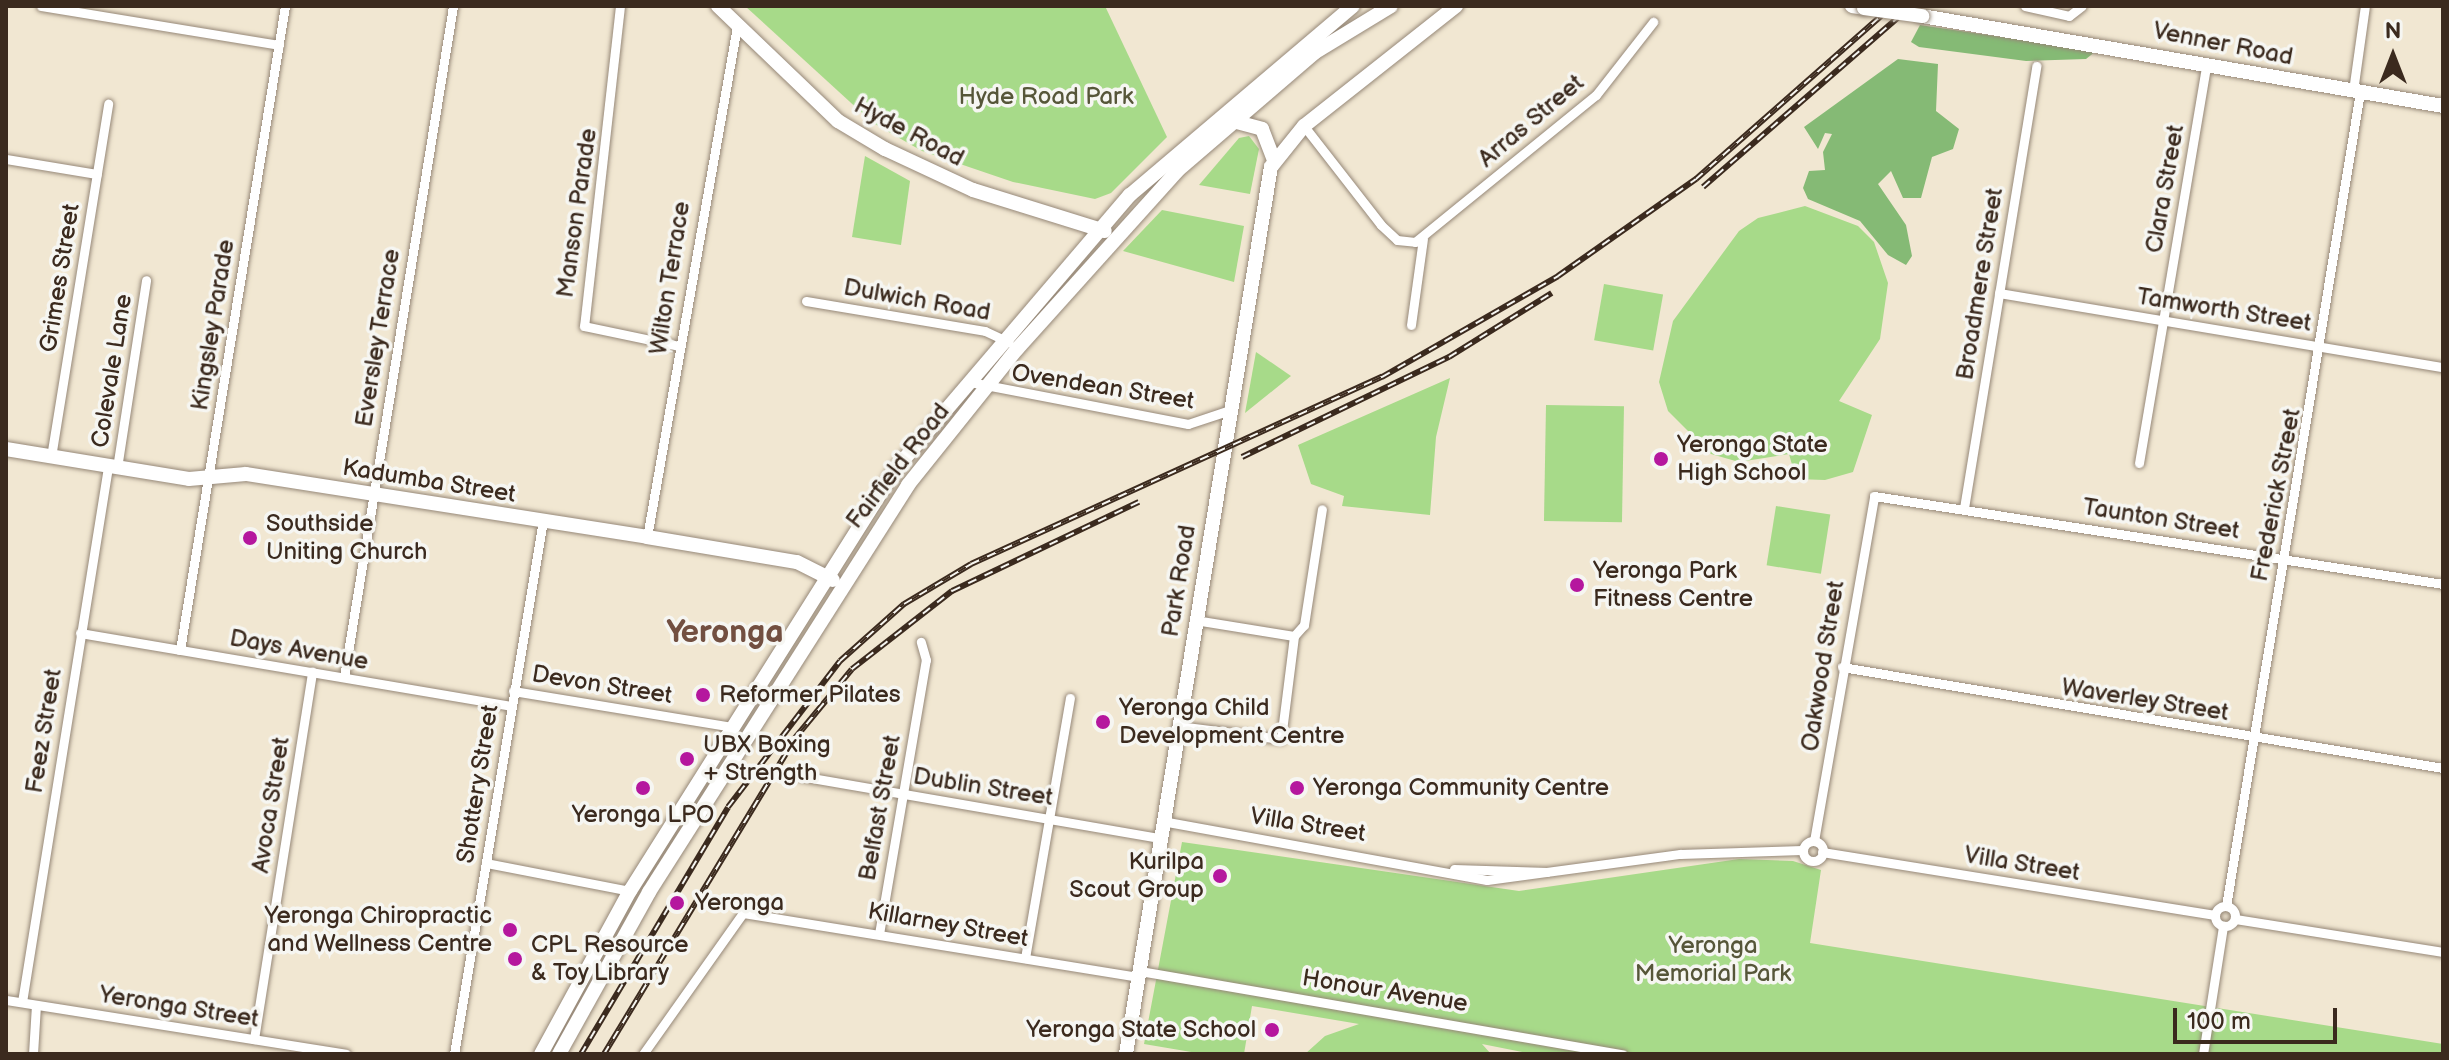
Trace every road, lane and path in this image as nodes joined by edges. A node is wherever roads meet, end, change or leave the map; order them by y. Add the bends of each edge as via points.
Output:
1 (41, 6) edge
2 (285, 6) edge
3 (453, 6) edge
4 (620, 6) edge
5 (718, 6) edge
6 (1353, 6) edge
7 (1391, 6) edge
8 (1456, 6) edge
9 (2025, 6) edge
10 (2365, 6) edge
11 (1858, 7) edge
12 (1444, 10) edge
13 (2079, 10) edge
14 (1653, 22) dead end
15 (737, 26) junction
16 (279, 45) junction
17 (2206, 65) junction
18 (2036, 66) dead end
19 (2357, 92) junction
20 (108, 104) dead end
21 (2443, 106) edge
22 (1233, 121) junction
23 (1304, 126) junction
24 (6, 159) edge
25 (1274, 161) junction
26 (97, 174) junction
27 (1100, 227) junction
28 (1114, 239) junction
29 (1423, 239) junction
30 (146, 280) dead end
31 (1999, 293) junction
32 (806, 301) dead end
33 (2163, 320) junction
34 (1411, 325) dead end
35 (1003, 337) junction
36 (679, 346) junction
37 (2324, 347) junction
38 (1017, 349) junction
39 (2443, 367) edge
40 (970, 382) junction
41 (986, 390) junction
42 (1230, 410) junction
43 (6, 449) edge
44 (51, 457) junction
45 (2139, 463) dead end
46 (113, 467) junction
47 (209, 477) junction
48 (373, 495) junction
49 (1872, 497) joint
50 (1964, 508) junction
51 (1322, 509) dead end
52 (543, 520) junction
53 (647, 537) junction
54 (2282, 559) junction
55 (826, 575) junction
56 (840, 584) junction
57 (2443, 584) edge
58 (1195, 620) junction
59 (80, 633) junction
60 (1294, 636) junction
61 (921, 642) dead end
62 (180, 650) junction
63 (1842, 667) junction
64 (312, 672) junction
65 (344, 677) junction
66 (513, 691) junction
67 (1070, 698) dead end
68 (511, 706) junction
69 (1178, 726) junction
70 (732, 727) junction
71 (2253, 737) junction
72 (2443, 768) edge
73 (800, 776) dead end
74 (903, 794) junction
75 (1049, 818) junction
76 (1162, 821) junction
77 (1160, 838) junction
78 (1814, 841) junction
79 (1802, 850) junction
80 (1822, 852) junction
81 (486, 863) junction
82 (630, 891) junction
83 (2226, 906) junction
84 (2215, 915) junction
85 (2235, 919) junction
86 (2223, 926) junction
87 (879, 934) junction
88 (2443, 952) edge
89 (1025, 958) junction
90 (1139, 974) junction
91 (6, 1000) edge
92 (22, 1002) junction
93 (36, 1005) junction
94 (254, 1039) junction
95 (33, 1054) edge
96 (346, 1054) edge
97 (454, 1054) edge
98 (541, 1054) edge
99 (559, 1054) edge
100 (643, 1054) edge
101 (1126, 1054) edge
102 (1623, 1054) edge
103 (2203, 1054) edge

1 - 16 street
2 - 16 street, Kingsley Parade
3 - 48 street, Eversley Terrace
4 - 36 street, Manson Parade via 584,326
5 - 15 street, Hyde Road
6 - 27 street, Fairfield Road via 1165,160
7 - 22 street, Fairfield Road via 1325,45
8 - 12 street
9 - 13 street
10 - 19 street, Frederick Street
11 - 17 street, Venner Road, bridge
12 - 23 street
14 - 29 street, Arras Street via 1596,95
15 - 27 street, Hyde Road via 838,121 885,149 973,190
15 - 36 street, Wilton Terrace
16 - 47 street, Kingsley Parade
17 - 19 street, Venner Road
17 - 33 street, Clara Street
18 - 31 street, Broadmere Street
19 - 21 street, Venner Road
19 - 37 street, Frederick Street
20 - 26 street, Grimes Street
22 - 25 street via 1262,129
22 - 28 street, Fairfield Road
23 - 25 street
23 - 29 street via 1381,225 1397,240
24 - 26 street
25 - 42 street, Park Road
26 - 44 street, Grimes Street
27 - 28 street, Hyde Road
27 - 35 street, Fairfield Road
28 - 38 street, Fairfield Road
29 - 34 street
30 - 46 street, Colevale Lane
31 - 33 street, Tamworth Street
31 - 50 street, Broadmere Street
32 - 35 street, Dulwich Road
33 - 37 street, Tamworth Street
33 - 45 street, Clara Street
35 - 38 street, Dulwich Road
35 - 40 street, Fairfield Road
36 - 53 street, Wilton Terrace
37 - 39 street, Tamworth Street
37 - 54 street, Frederick Street
38 - 41 street, Fairfield Road
40 - 41 street, Ovendean Street
40 - 55 street, Fairfield Road via 862,514
41 - 42 street, Ovendean Street via 1188,424
41 - 56 street, Fairfield Road
42 - 58 street, Park Road
43 - 44 street, Kadumba Street
44 - 46 street, Kadumba Street
46 - 47 street, Kadumba Street
46 - 59 street, Feez Street
47 - 48 street, Kadumba Street via 246,474
47 - 62 street, Kingsley Parade
48 - 52 street, Kadumba Street
48 - 65 street, Eversley Terrace
49 - 50 street, Taunton Street
49 - 63 street, Oakwood Street
50 - 54 street, Taunton Street
51 - 60 street via 1304,625
52 - 53 street, Kadumba Street
52 - 66 street, Shottery Street
53 - 55 street, Kadumba Street via 797,562
54 - 57 street, Taunton Street
54 - 71 street, Frederick Street
55 - 56 street, Kadumba Street
55 - 70 street, Fairfield Road
56 - 99 street, Fairfield Road via 649,892
58 - 60 street
58 - 69 street, Park Road
59 - 62 street, Days Avenue
59 - 92 street, Feez Street
60 - 69 street via 1281,739
61 - 74 street, Belfast Street via 926,660
62 - 64 street, Days Avenue
63 - 71 street, Waverley Street
63 - 78 street, Oakwood Street
64 - 65 street, Days Avenue
64 - 94 street, Avoca Street
65 - 68 street, Days Avenue
66 - 68 street, Shottery Street
66 - 70 street, Devon Street
67 - 75 street
68 - 81 street, Shottery Street
69 - 76 street, Park Road
70 - 82 street, Fairfield Road
71 - 72 street, Waverley Street
71 - 83 street, Frederick Street
73 - 74 street, Dublin Street
74 - 75 street, Dublin Street
74 - 87 street, Belfast Street
75 - 77 street, Dublin Street
75 - 89 street
76 - 77 street, Park Road
76 - 79 street, Villa Street via 1447,869 1557,873 1727,849
77 - 90 street, Park Road
78 - 79 street
78 - 80 street
79 - 80 street, Villa Street via 1813,861
80 - 84 street, Villa Street
81 - 82 street
81 - 97 street, Shottery Street
82 - 98 street, Fairfield Road
83 - 84 street
83 - 85 street
84 - 86 street
85 - 86 street
85 - 88 street
86 - 103 street
87 - 89 street, Killarney Street
87 - 100 street, Killarney Street via 752,912 737,919
89 - 90 street, Killarney Street
90 - 101 street, Park Road
90 - 102 street, Honour Avenue
91 - 92 street, Yeronga Street
92 - 93 street, Yeronga Street
93 - 94 street, Yeronga Street
93 - 95 street
94 - 96 street, Yeronga Street

